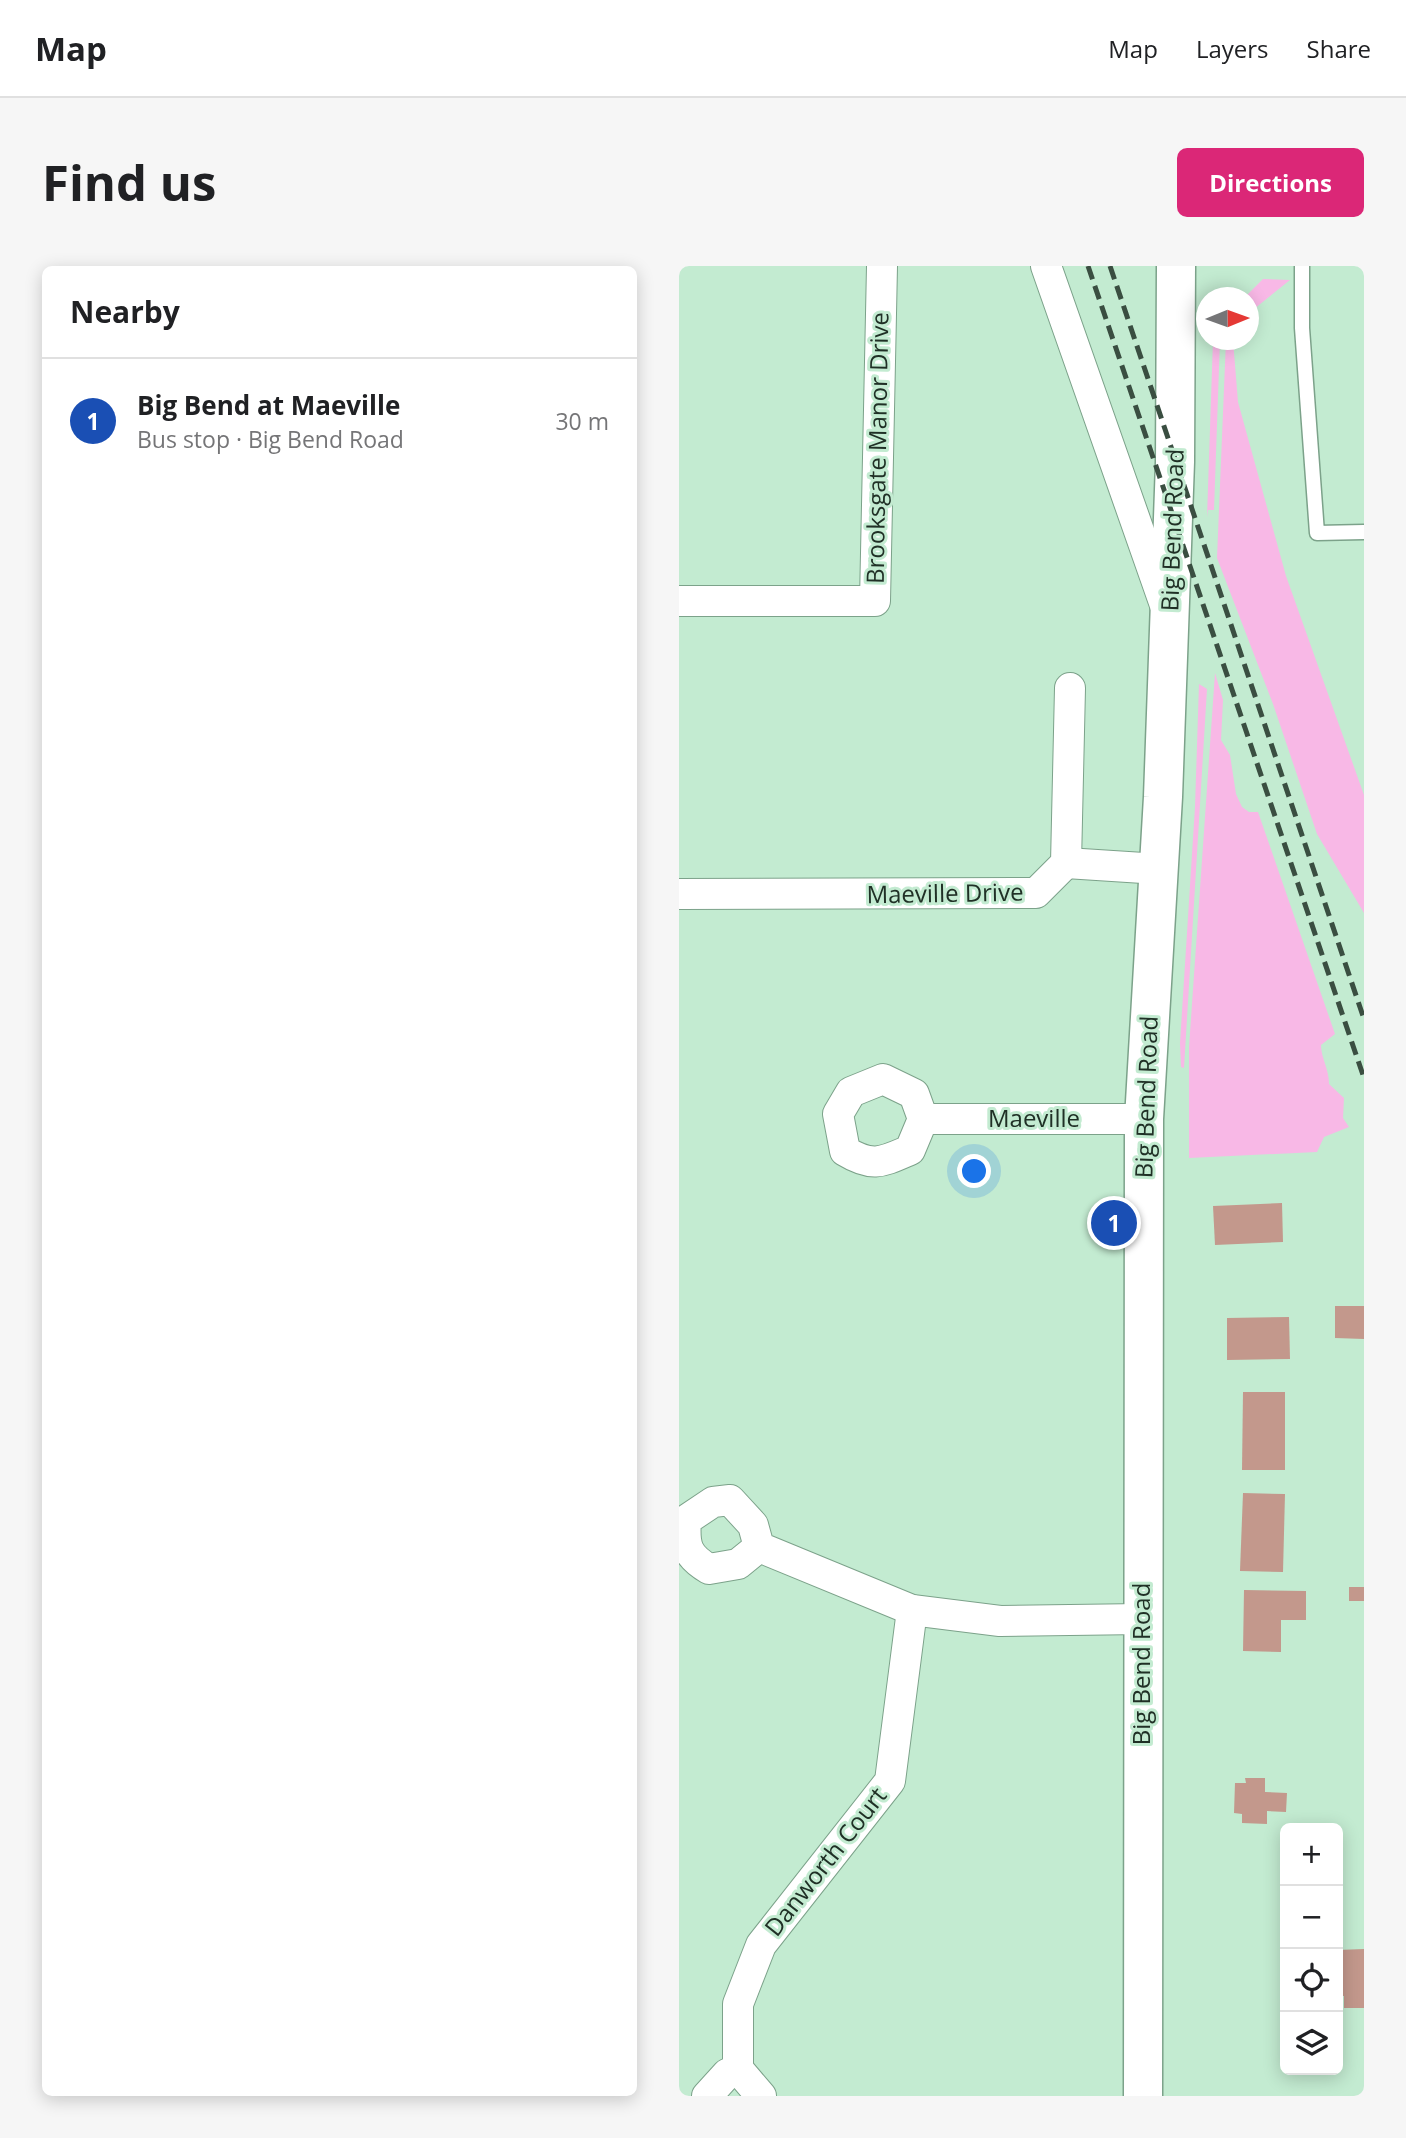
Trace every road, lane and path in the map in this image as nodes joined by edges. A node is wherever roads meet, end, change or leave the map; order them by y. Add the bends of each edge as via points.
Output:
1 (883, 266) edge
2 (1046, 266) edge
3 (1176, 266) edge
4 (1302, 266) edge
5 (1364, 532) edge
6 (679, 601) edge
7 (1170, 618) junction
8 (1070, 688) dead end
9 (1066, 863) junction
10 (1159, 869) junction
11 (679, 894) edge
12 (923, 1119) dead end
13 (1144, 1119) junction
14 (759, 1547) dead end
15 (912, 1610) junction
16 (1142, 1619) junction
17 (738, 2069) junction
18 (707, 2096) edge
19 (761, 2096) edge
20 (1143, 2096) edge

1 - 6 street, Brooksgate Manor Drive via 875,601
2 - 7 street
3 - 7 main road, Big Bend Road
4 - 5 lane via 1317,533
7 - 10 main road, Big Bend Road
8 - 9 street
9 - 10 street
9 - 11 street, Maeville Drive via 1036,893
10 - 13 main road, Big Bend Road
12 - 13 street, Maeville
13 - 16 main road, Big Bend Road
14 - 15 street
15 - 16 street via 1000,1621
15 - 17 street, Danworth Court via 890,1781 761,1945 738,2004
16 - 20 main road, Big Bend Road
17 - 18 street
17 - 19 street

